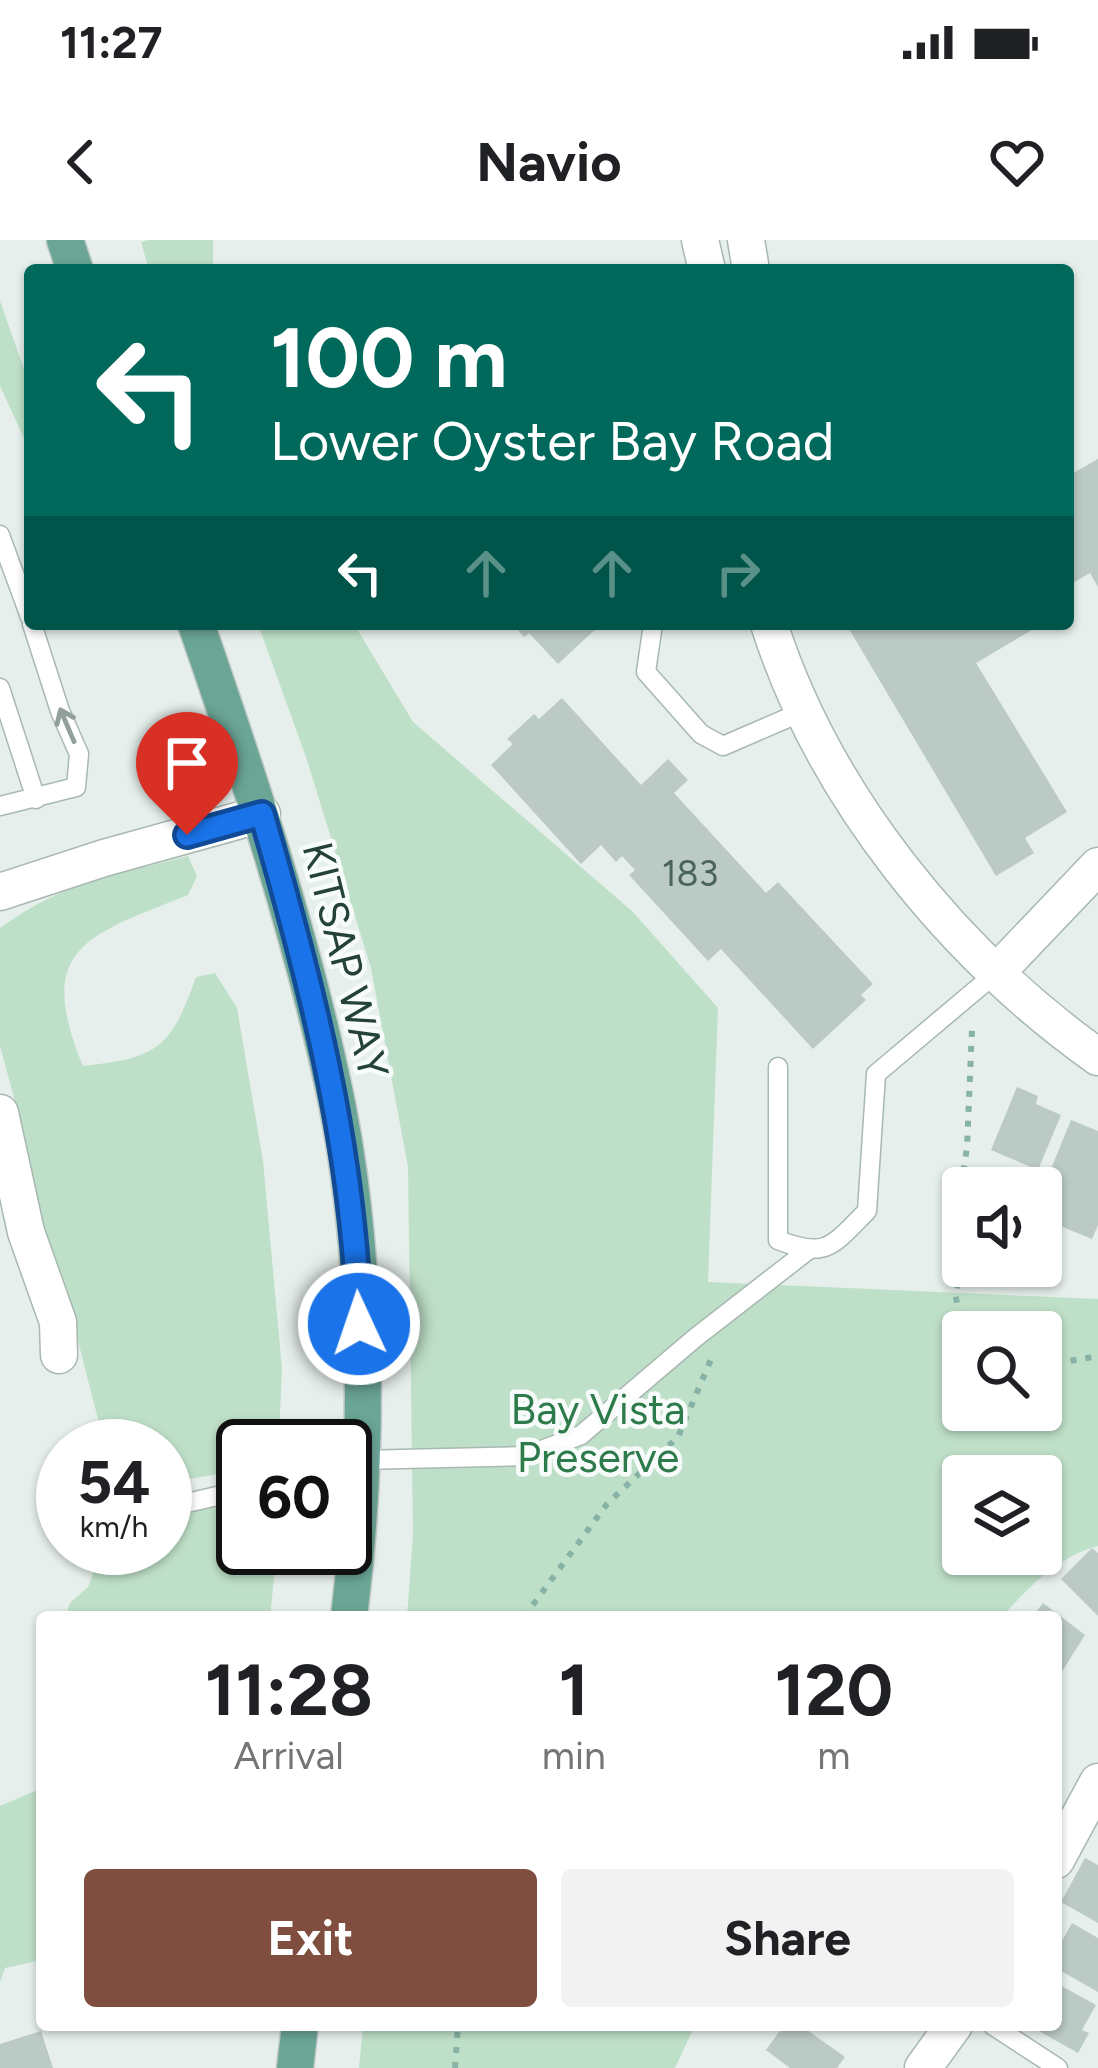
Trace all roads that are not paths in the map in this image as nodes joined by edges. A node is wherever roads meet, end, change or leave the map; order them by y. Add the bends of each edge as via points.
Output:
1 (0, 535) edge
2 (16, 580) edge
3 (34, 630) edge
4 (198, 630) edge
5 (652, 630) edge
6 (771, 630) edge
7 (0, 688) edge
8 (804, 712) junction
9 (36, 799) junction
10 (0, 806) edge
11 (262, 814) junction
12 (1098, 866) edge
13 (0, 892) edge
14 (996, 973) junction
15 (1098, 1057) edge
16 (778, 1067) dead end
17 (0, 1113) edge
18 (807, 1252) junction
19 (58, 1355) dead end
20 (359, 1419) edge
21 (372, 1460) edge
22 (350, 1575) edge
23 (349, 1611) edge
24 (1098, 1782) edge
25 (1062, 1849) edge
26 (299, 2031) edge
27 (950, 2031) edge
28 (1001, 2031) edge
29 (295, 2068) edge
30 (923, 2068) edge
31 (1058, 2068) edge

1 - 2 lane
9 -> 3 lane via 76,787 79,754
4 - 11 main road, KITSAP WAY
5 - 8 lane via 646,672 701,734 723,746
6 - 8 street
7 - 9 lane
8 - 14 street via 904,874
9 - 10 lane
11 - 13 street
11 - 20 main road, KITSAP WAY via 318,1019 347,1168
12 - 14 street
14 - 15 street
14 - 18 lane via 876,1074 867,1211 833,1245
16 - 18 lane via 778,1240
17 - 19 street via 26,1232 58,1322
18 - 21 lane via 580,1435 526,1456
22 - 23 main road, KITSAP WAY
24 - 25 street
26 - 29 main road
27 - 30 street
28 - 31 lane

